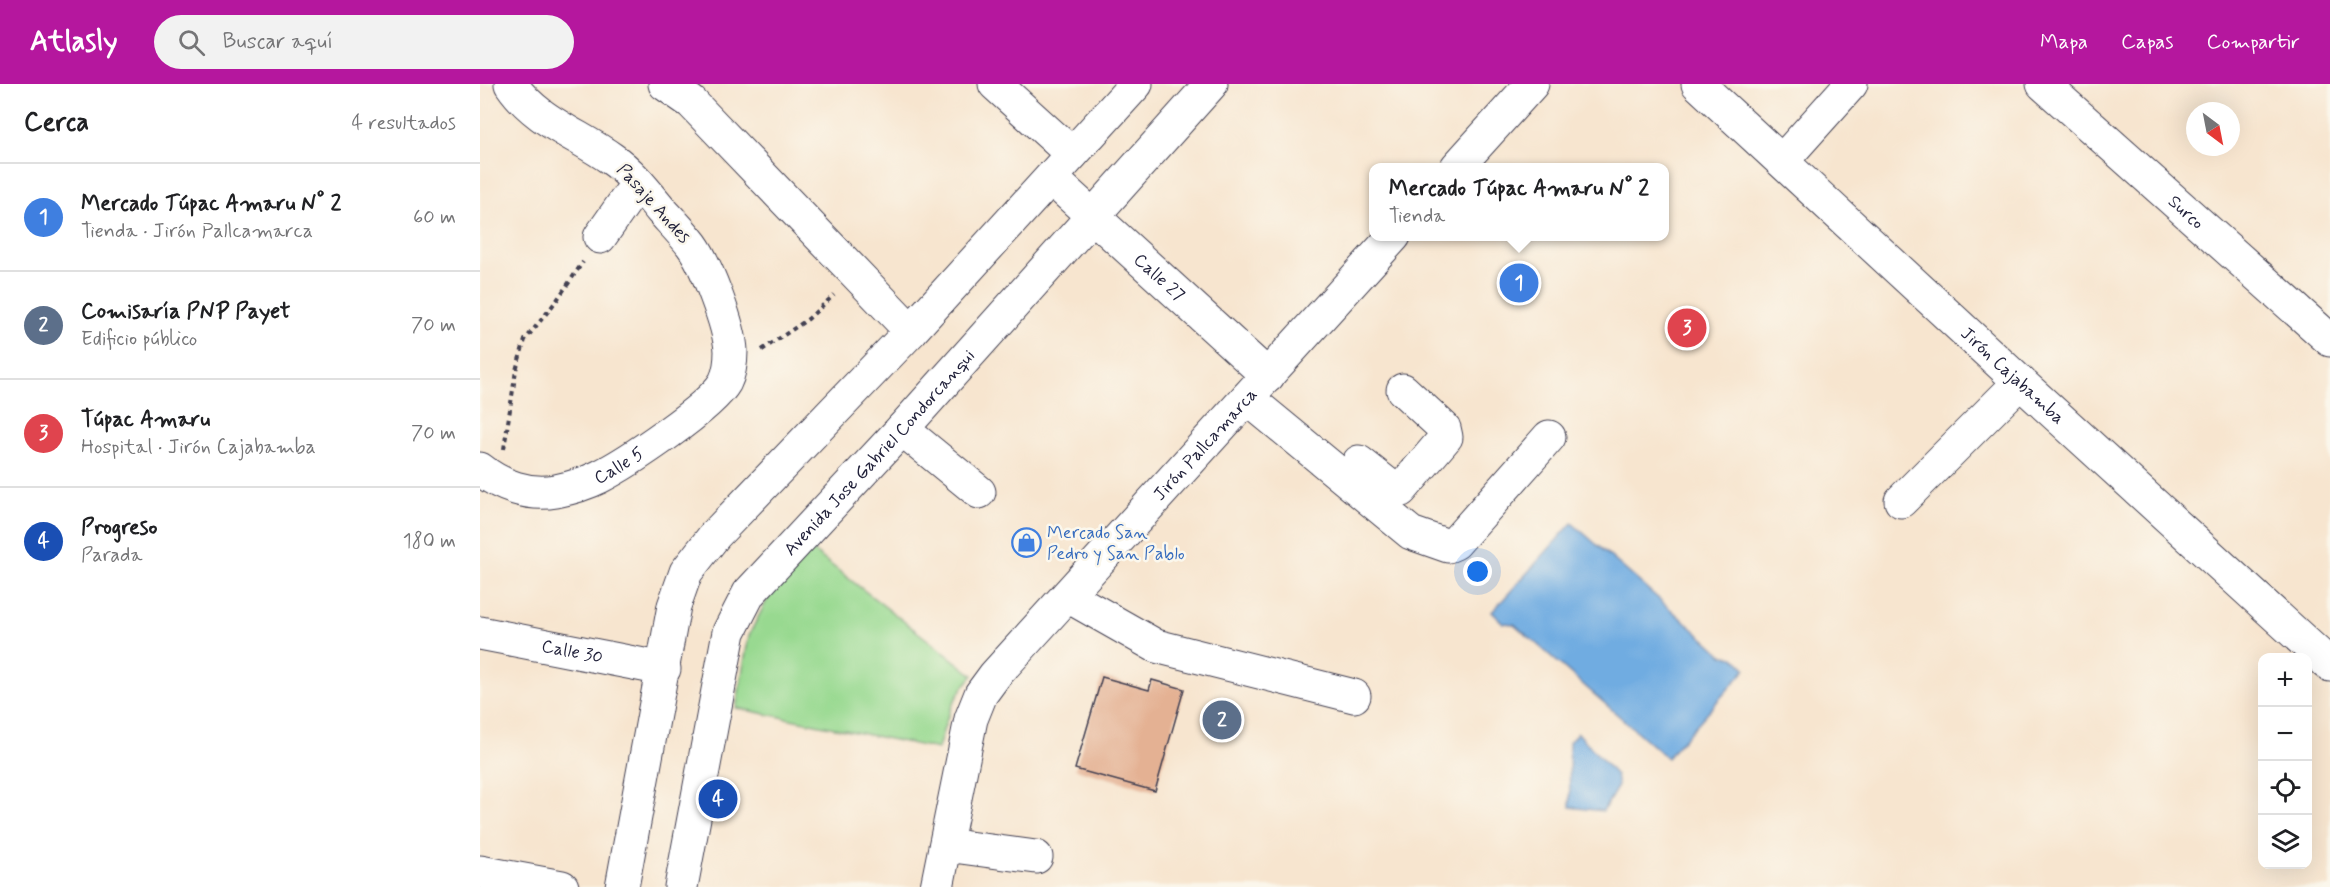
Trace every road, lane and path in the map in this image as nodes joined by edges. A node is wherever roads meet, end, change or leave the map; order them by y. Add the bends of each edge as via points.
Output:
1 (511, 84) edge
2 (665, 84) edge
3 (995, 84) edge
4 (1136, 84) edge
5 (1211, 84) edge
6 (1532, 84) edge
7 (1698, 84) edge
8 (1851, 84) edge
9 (2043, 84) edge
10 (1782, 161) junction
11 (1461, 163) edge
12 (1062, 166) junction
13 (638, 183) junction
14 (1092, 214) junction
15 (600, 237) joint
16 (1390, 241) edge
17 (856, 273) junction
18 (911, 331) junction
19 (2330, 340) edge
20 (730, 369) junction
21 (2020, 382) junction
22 (1258, 386) junction
23 (1403, 390) dead end
24 (902, 429) junction
25 (1549, 438) dead end
26 (490, 476) edge
27 (979, 492) dead end
28 (1901, 501) dead end
29 (1068, 596) junction
30 (480, 633) edge
31 (2330, 665) edge
32 (664, 669) junction
33 (1354, 696) dead end
34 (946, 845) junction
35 (1036, 857) dead end
36 (480, 872) edge
37 (562, 887) edge
38 (622, 887) edge
39 (681, 887) edge
40 (937, 887) edge

1 - 13 street, Pasaje Andes via 543,118 614,159
2 - 17 street via 691,102
3 - 12 street, Calle 27
4 - 12 street
5 - 14 street, Avenida Jose Gabriel Condorcanqui
6 - 11 street
7 - 10 street, Jirón Cajabamba
8 - 10 street
9 - 19 street, Surco
10 - 21 street, Jirón Cajabamba
12 - 14 street, Calle 27
12 - 18 street
13 - 15 street
13 - 20 street, Pasaje Andes via 693,245 704,267 731,349
14 - 22 street, Calle 27
14 - 24 street, Avenida Jose Gabriel Condorcanqui
15 - 26 path via 525,340
16 - 22 street, Jirón Pallcamarca
17 - 18 street
17 - 20 path via 808,319
18 - 32 street via 715,535 686,572 674,606
20 - 26 street, Calle 5 via 725,382 705,404 599,477 554,492 529,492
21 - 28 street
21 - 31 street, Jirón Cajabamba
22 - 23 street via 1398,490 1446,437 1444,428
22 - 25 street via 1411,533 1448,546 1455,543
22 - 29 street, Jirón Pallcamarca
24 - 27 street
24 - 39 street, Avenida Jose Gabriel Condorcanqui via 749,592 729,632
29 - 33 street via 1156,646
29 - 34 street, Jirón Pallcamarca via 981,694 971,719
30 - 32 street, Calle 30
32 - 38 street
34 - 35 street
34 - 40 street, Jirón Pallcamarca
36 - 37 street

